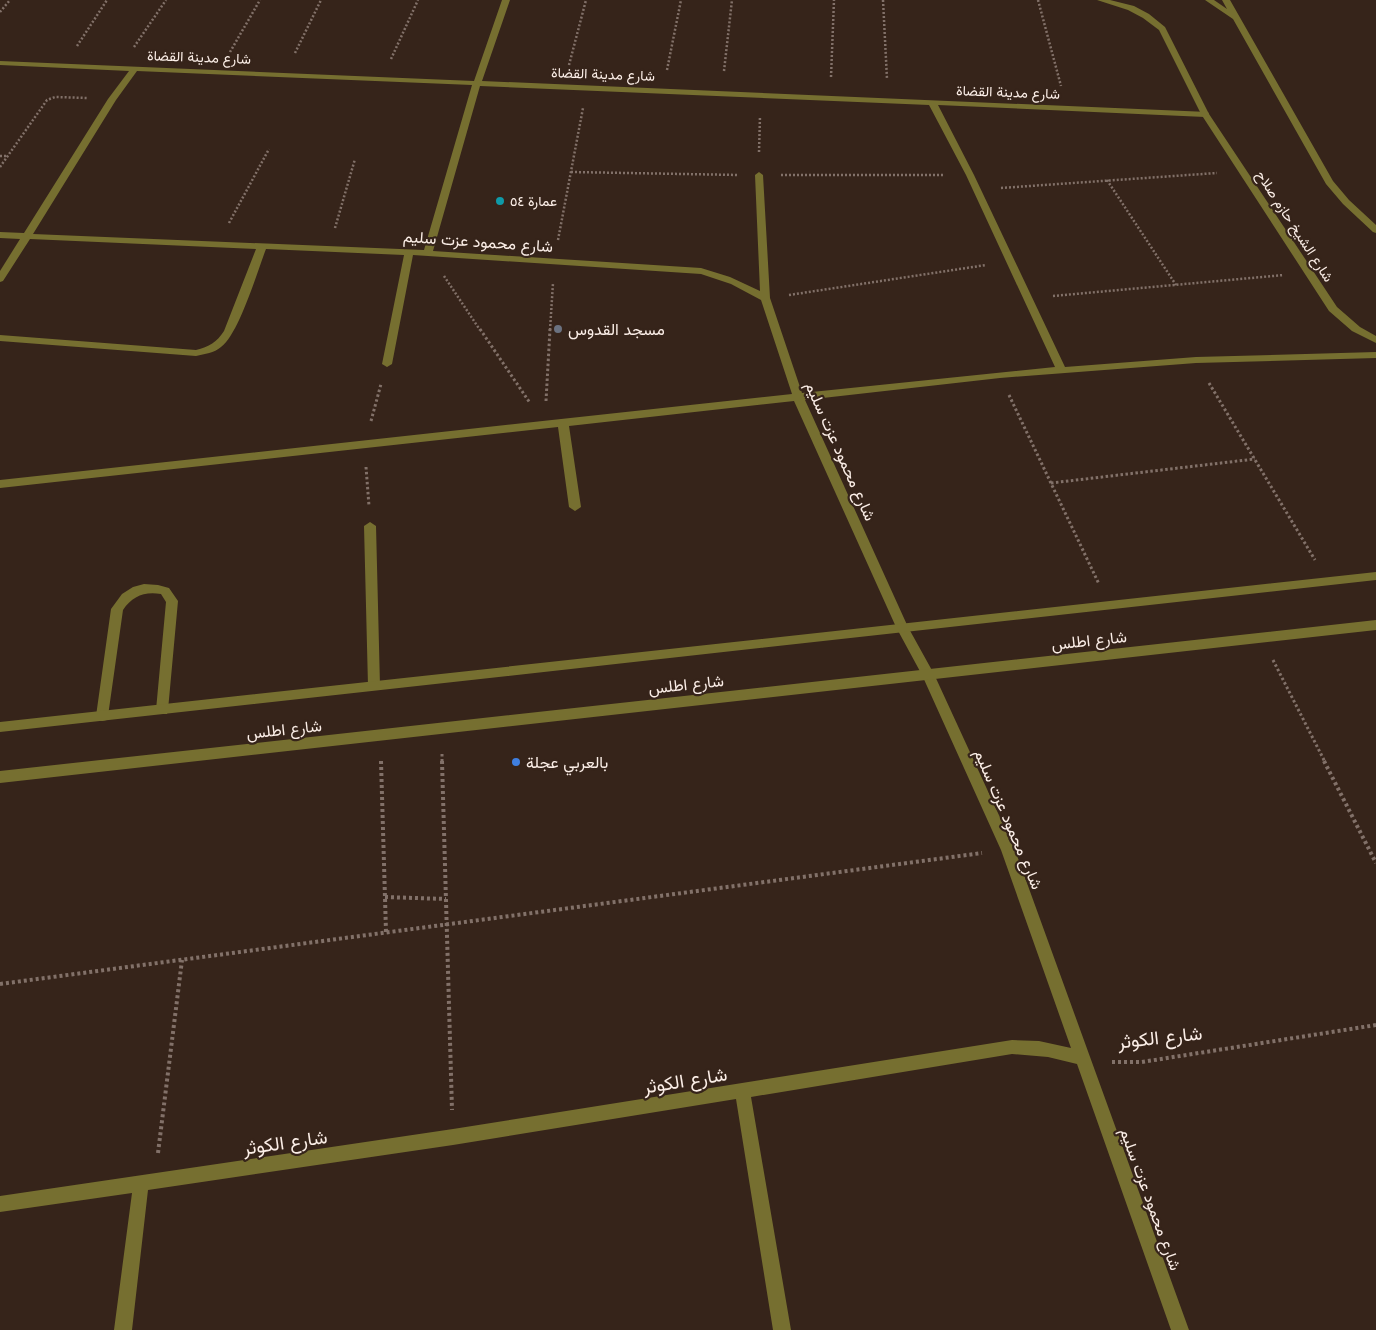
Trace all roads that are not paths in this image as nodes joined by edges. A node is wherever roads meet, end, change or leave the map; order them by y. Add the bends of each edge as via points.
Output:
1 (506, 0) edge
2 (1101, 0) edge
3 (1209, 0) edge
4 (1226, 0) edge
5 (1236, 19) junction
6 (0, 62) edge
7 (135, 68) junction
8 (477, 83) junction
9 (932, 102) junction
10 (1205, 114) junction
11 (759, 175) road end
12 (1376, 230) edge
13 (0, 235) edge
14 (27, 236) junction
15 (262, 246) junction
16 (409, 252) junction
17 (428, 253) junction
18 (0, 279) edge
19 (765, 298) junction
20 (0, 338) edge
21 (1376, 340) edge
22 (1376, 354) edge
23 (387, 364) road end
24 (1061, 369) junction
25 (798, 397) junction
26 (562, 422) junction
27 (0, 484) edge
28 (574, 506) dead end
29 (370, 526) road end
30 (1376, 576) edge
31 (1376, 625) edge
32 (902, 627) junction
33 (928, 674) junction
34 (374, 686) junction
35 (162, 710) junction
36 (102, 716) junction
37 (0, 727) edge
38 (0, 777) edge
39 (1084, 1059) junction
40 (742, 1091) junction
41 (148, 1182) junction
42 (0, 1204) edge
43 (123, 1330) edge
44 (782, 1330) edge
45 (1180, 1330) edge

1 - 8 street
2 - 10 street, شارع الشيخ حازم صلاح via 1130,8 1162,29
3 - 5 street
4 - 5 street
5 - 12 street via 1329,182
6 - 7 street, شارع مدينة القضاة
7 - 8 street, شارع مدينة القضاة
7 - 14 street via 112,99
8 - 9 street, شارع مدينة القضاة
8 - 17 street
9 - 10 street, شارع مدينة القضاة
9 - 24 street
10 - 21 street, شارع الشيخ حازم صلاح via 1333,309 1343,320
11 - 19 street
13 - 14 street, شارع محمود عزت سليم
14 - 15 street, شارع محمود عزت سليم
14 - 18 street
15 - 16 street, شارع محمود عزت سليم
15 - 20 street via 229,331 222,344 210,350 196,353
16 - 17 street, شارع محمود عزت سليم
16 - 23 street
17 - 19 street, شارع محمود عزت سليم via 714,274 738,282
19 - 25 street, شارع محمود عزت سليم
22 - 24 street via 1196,360
24 - 25 street
25 - 26 street
25 - 32 street, شارع محمود عزت سليم
26 - 27 street
26 - 28 street
29 - 34 street
30 - 32 street, شارع اطلس
31 - 33 street, شارع اطلس
32 - 33 street, شارع محمود عزت سليم
32 - 34 street, شارع اطلس
33 - 38 street, شارع اطلس
33 - 39 street, شارع محمود عزت سليم via 1008,850
34 - 35 street, شارع اطلس
35 - 36 street, شارع اطلس
35 - 36 street via 172,601 165,591 150,588 132,592 116,609
36 - 37 street, شارع اطلس
39 - 40 street, شارع الكوثر via 1052,1050 1012,1047
39 - 45 street, شارع محمود عزت سليم
40 - 41 street, شارع الكوثر
40 - 44 street
41 - 42 street, شارع الكوثر
41 - 43 street

